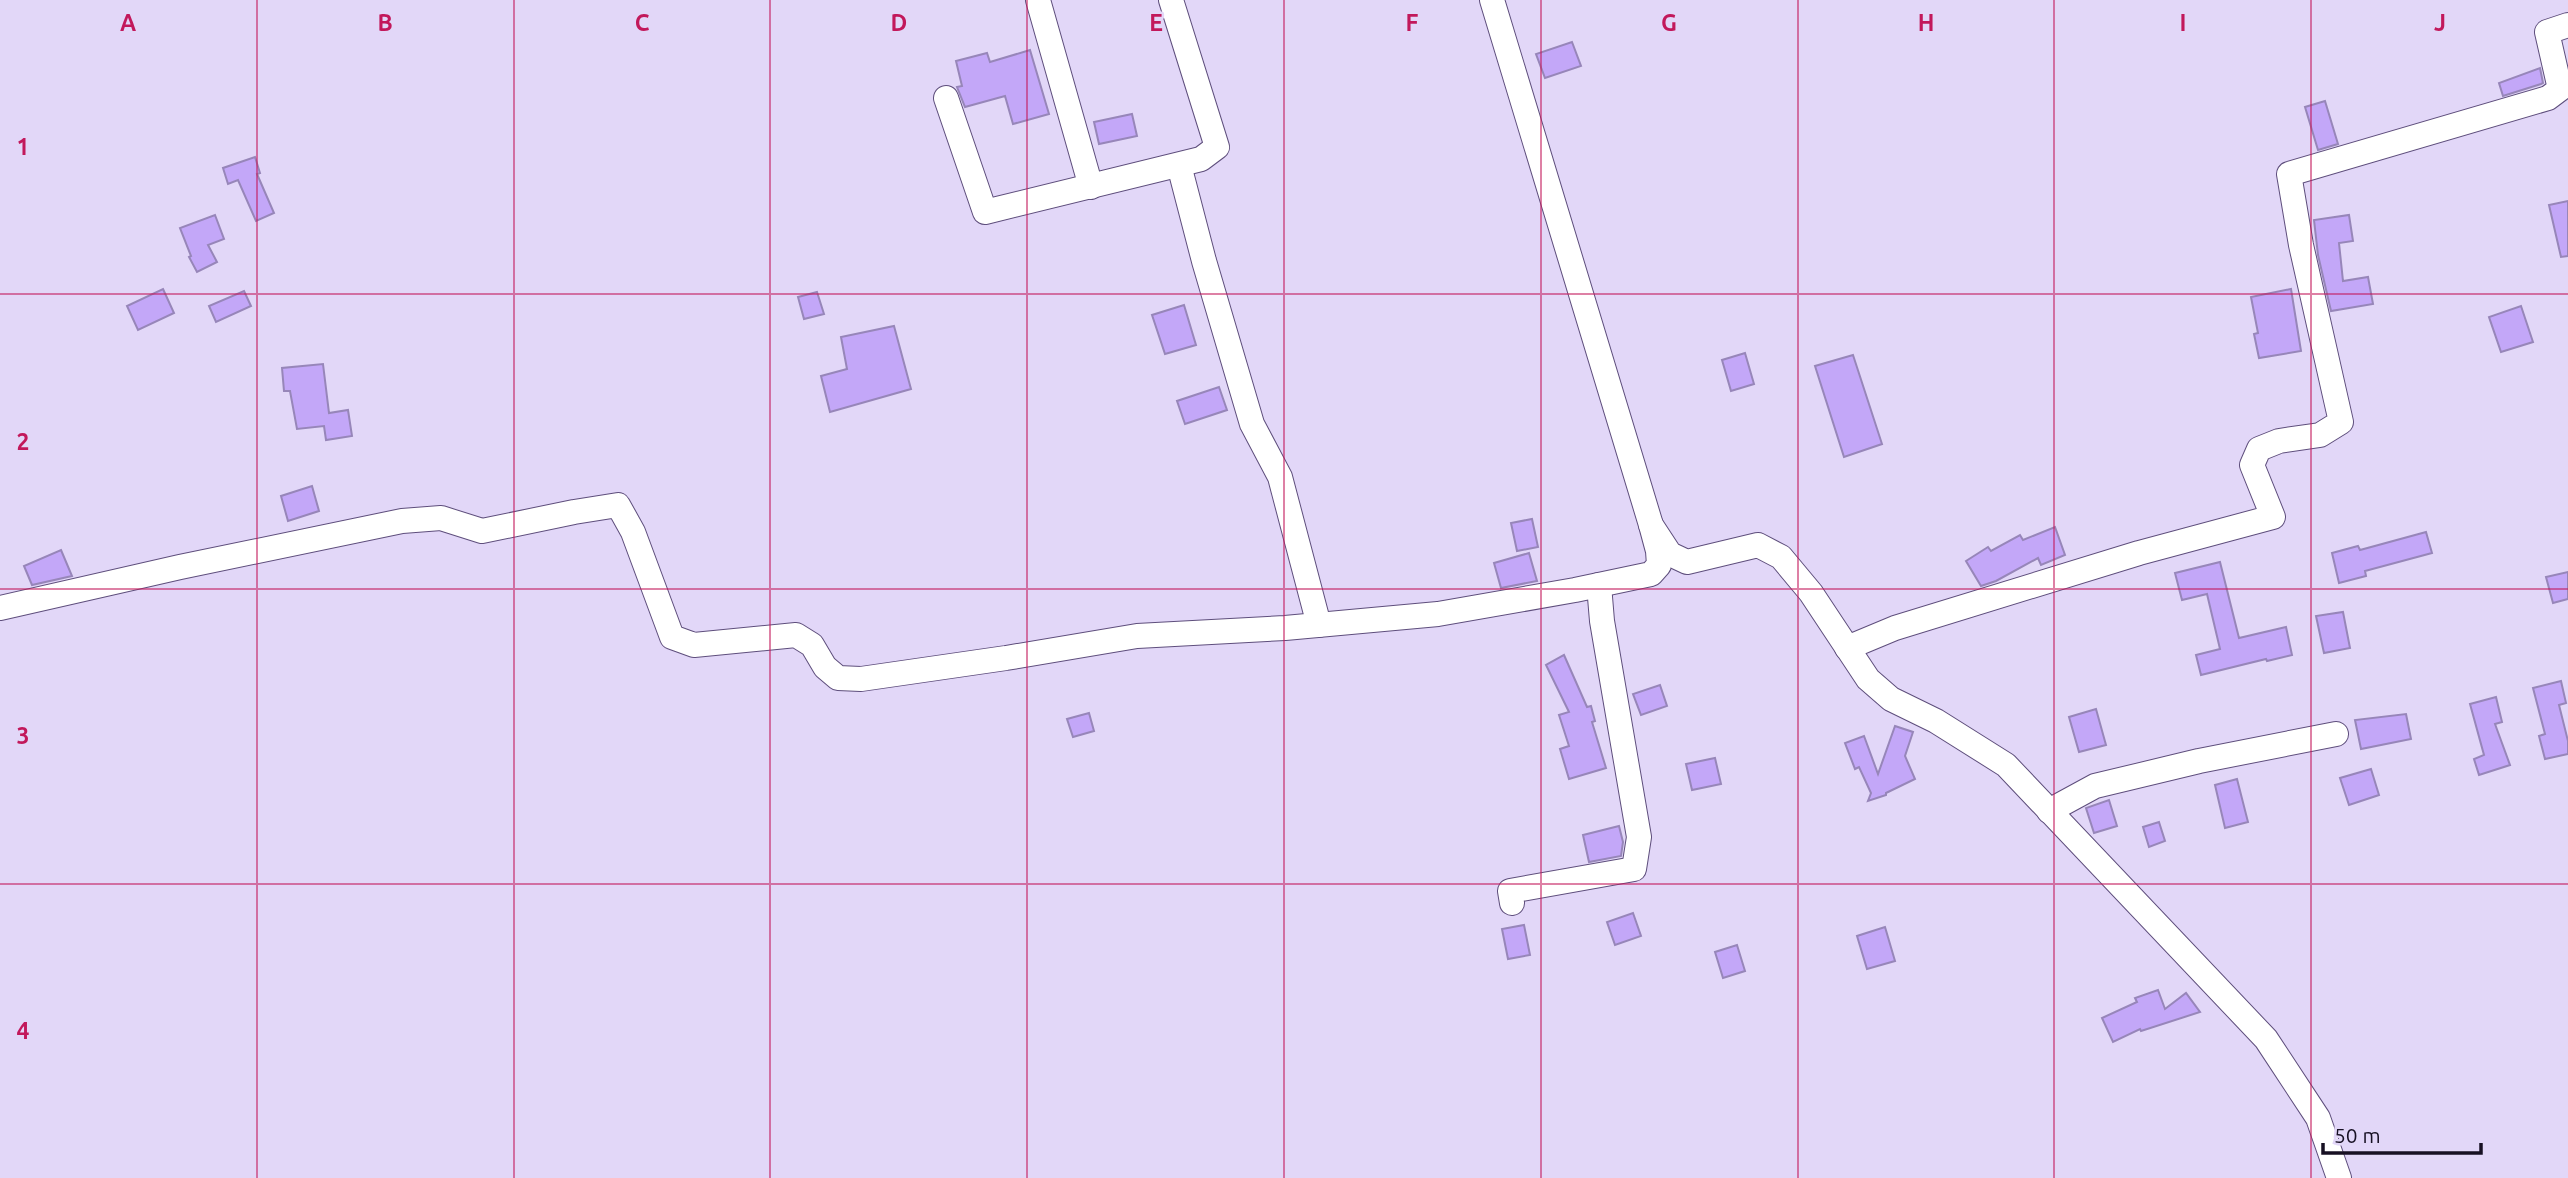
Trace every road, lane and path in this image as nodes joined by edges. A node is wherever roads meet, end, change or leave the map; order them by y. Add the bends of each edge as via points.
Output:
1 (1038, 0) edge
2 (1171, 0) edge
3 (1492, 0) edge
4 (2568, 25) edge
5 (946, 98) dead end
6 (1179, 165) junction
7 (1091, 187) junction
8 (1651, 525) junction
9 (1599, 585) junction
10 (0, 608) edge
11 (1319, 625) junction
12 (1847, 648) junction
13 (2336, 734) dead end
14 (2049, 811) junction
15 (1512, 903) dead end
16 (2339, 1178) edge

1 - 7 street
2 - 6 street via 1217,147 1201,159
3 - 8 street
4 - 12 street via 2547,32 2560,89 2548,98 2289,174 2341,422 2320,435 2259,449 2252,465 2273,517 2126,556 1895,628
5 - 7 street via 985,212
6 - 7 street
6 - 11 street via 1252,424 1280,477
8 - 9 street via 1659,565 1651,574
8 - 12 street via 1670,554 1687,562 1758,545 1781,557
9 - 11 street via 1438,614
9 - 15 street via 1601,621 1639,837 1634,869 1510,891
10 - 11 street via 402,521 441,518 481,531 618,505 633,532 672,637 694,645 796,635 812,645 838,678 861,679 1137,636
12 - 14 street via 1868,679 1891,699 2006,765
13 - 14 street via 2095,786
14 - 16 street via 2266,1039 2318,1118

